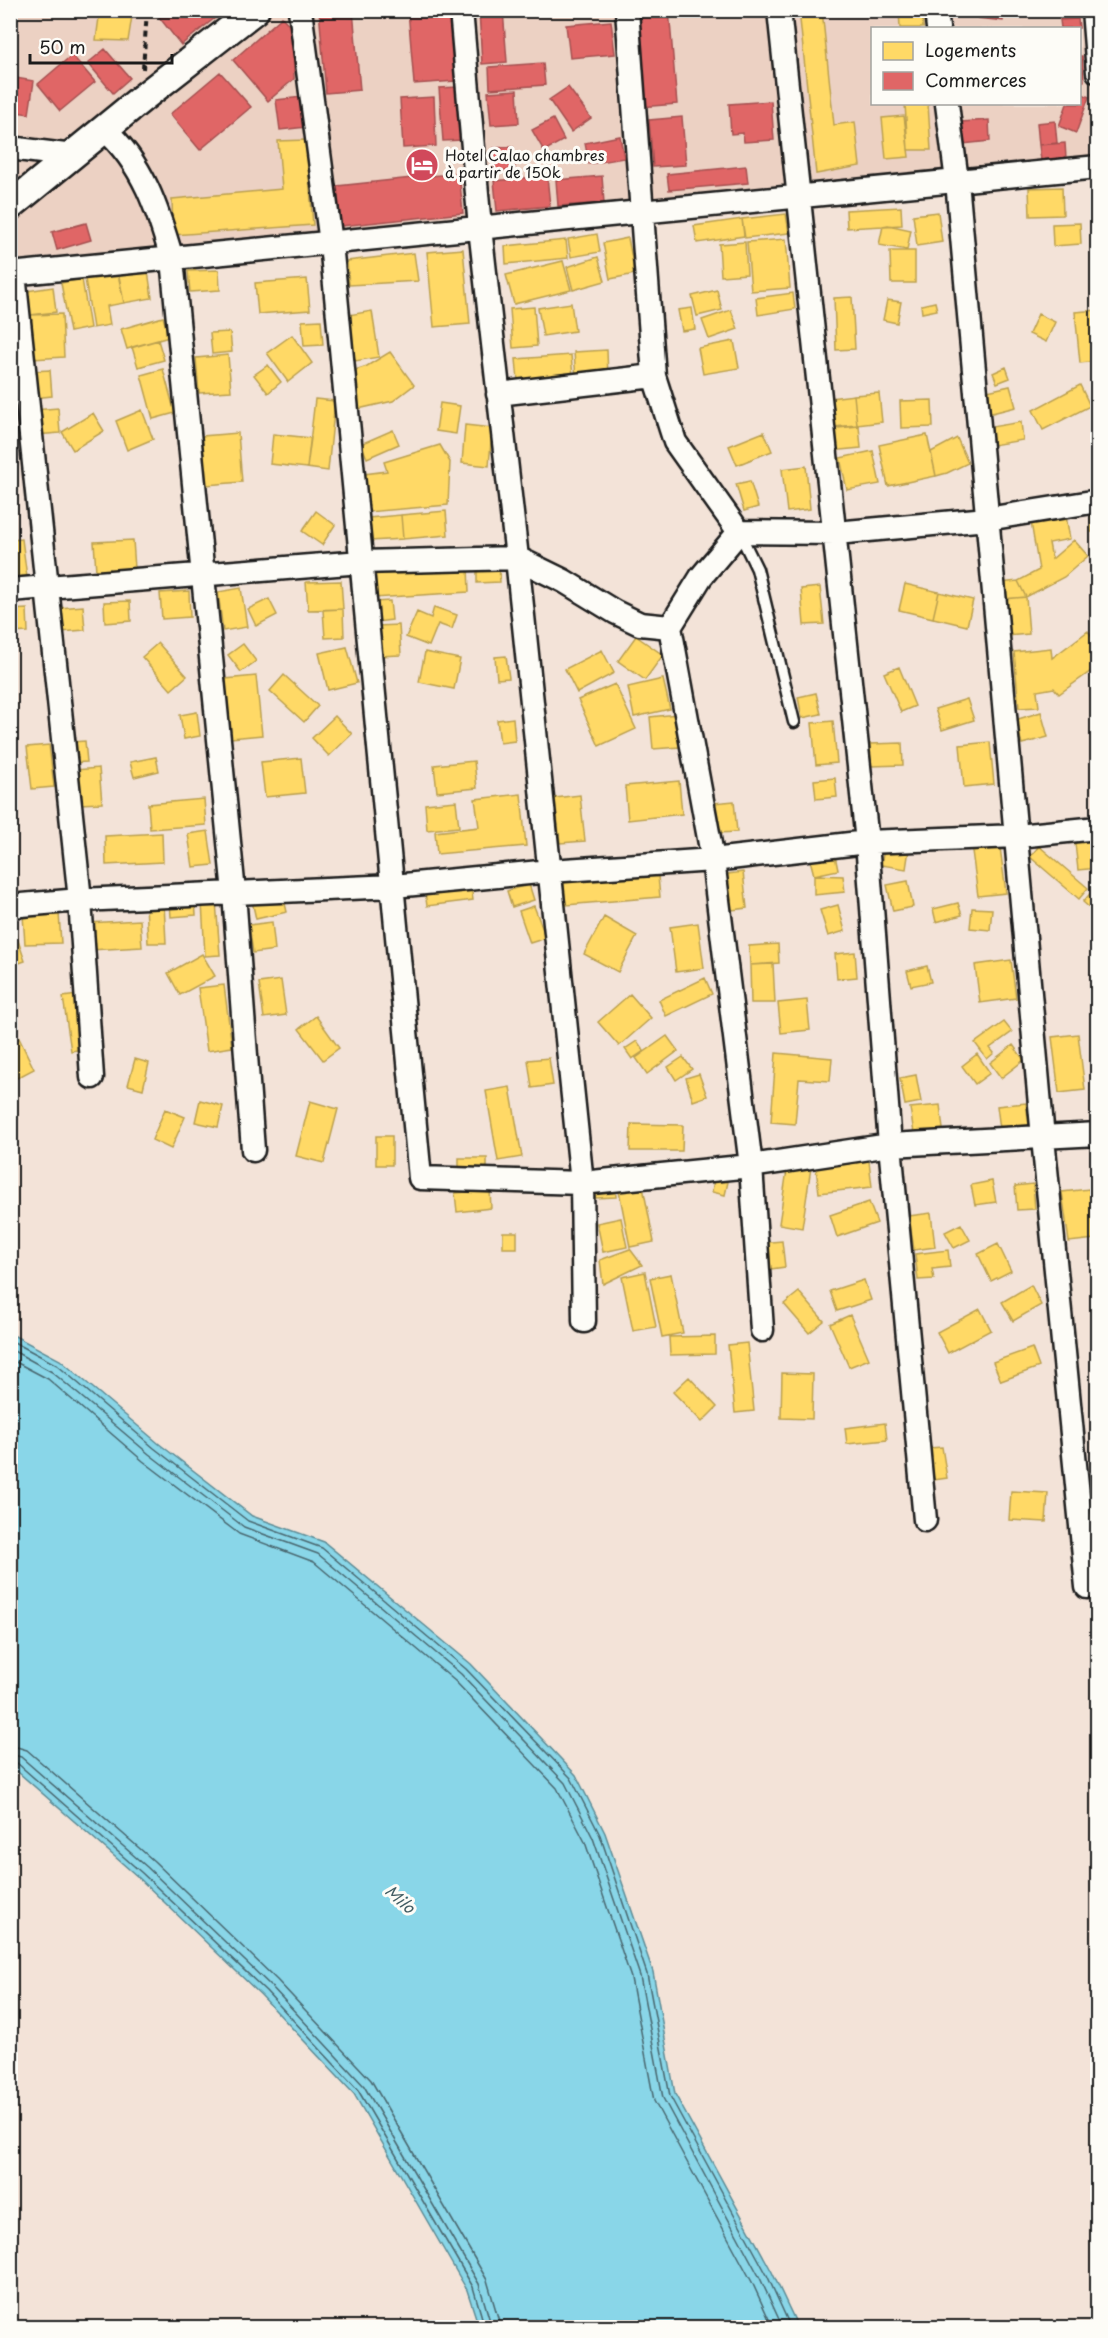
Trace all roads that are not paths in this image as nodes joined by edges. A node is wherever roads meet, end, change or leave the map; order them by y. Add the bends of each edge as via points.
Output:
1 (255, 10) edge
2 (300, 10) edge
3 (461, 10) edge
4 (627, 10) edge
5 (779, 10) edge
6 (936, 10) edge
7 (1093, 10) edge
8 (938, 27) edge
9 (1098, 72) edge
10 (947, 105) edge
11 (104, 129) junction
12 (10, 148) edge
13 (73, 156) junction
14 (1098, 167) edge
15 (957, 181) junction
16 (799, 196) junction
17 (10, 206) edge
18 (642, 212) junction
19 (480, 228) junction
20 (331, 243) junction
21 (172, 259) junction
22 (12, 274) edge
23 (654, 376) junction
24 (498, 394) junction
25 (1098, 501) edge
26 (987, 519) junction
27 (740, 532) junction
28 (836, 534) junction
29 (517, 558) junction
30 (361, 562) junction
31 (203, 576) junction
32 (46, 587) junction
33 (10, 590) edge
34 (670, 627) junction
35 (794, 722) dead end
36 (1098, 828) edge
37 (1017, 836) junction
38 (867, 842) junction
39 (713, 860) junction
40 (550, 871) junction
41 (394, 886) junction
42 (234, 893) junction
43 (80, 900) junction
44 (10, 906) edge
45 (92, 1077) dead end
46 (1098, 1134) edge
47 (1043, 1138) junction
48 (890, 1145) junction
49 (253, 1150) dead end
50 (751, 1166) junction
51 (582, 1183) junction
52 (584, 1321) dead end
53 (762, 1330) dead end
54 (925, 1520) dead end
55 (1087, 1587) dead end

1 - 11 street
2 - 20 street
3 - 19 street
4 - 18 street
5 - 16 street
6 - 8 street
7 - 9 street
10 - 15 street
11 - 13 street
11 - 21 street via 132,158 147,187
12 - 13 street
13 - 17 street
14 - 15 street
15 - 16 street
15 - 26 street
16 - 18 street
16 - 28 street
18 - 19 street
18 - 23 street
19 - 20 street
19 - 24 street
20 - 21 street
20 - 30 street
21 - 22 street
21 - 31 street
22 - 32 street
23 - 24 street
23 - 27 street via 675,442
24 - 29 street
25 - 26 street
26 - 28 street
26 - 37 street
27 - 28 street
27 - 34 street via 701,577
27 - 35 lane via 756,569
28 - 38 street
29 - 30 street
29 - 34 street via 640,624
29 - 40 street
30 - 31 street
30 - 41 street
31 - 32 street
31 - 42 street
32 - 33 street
32 - 43 street
34 - 39 street
36 - 37 street
37 - 38 street
37 - 47 street
38 - 39 street
38 - 48 street
39 - 40 street
39 - 50 street
40 - 41 street
40 - 51 street
41 - 42 street
41 - 51 street via 420,1178
42 - 43 street
42 - 49 street
43 - 44 street
43 - 45 street
46 - 47 street
47 - 48 street
47 - 55 street
48 - 50 street
48 - 54 street
50 - 51 street
50 - 53 street
51 - 52 street

